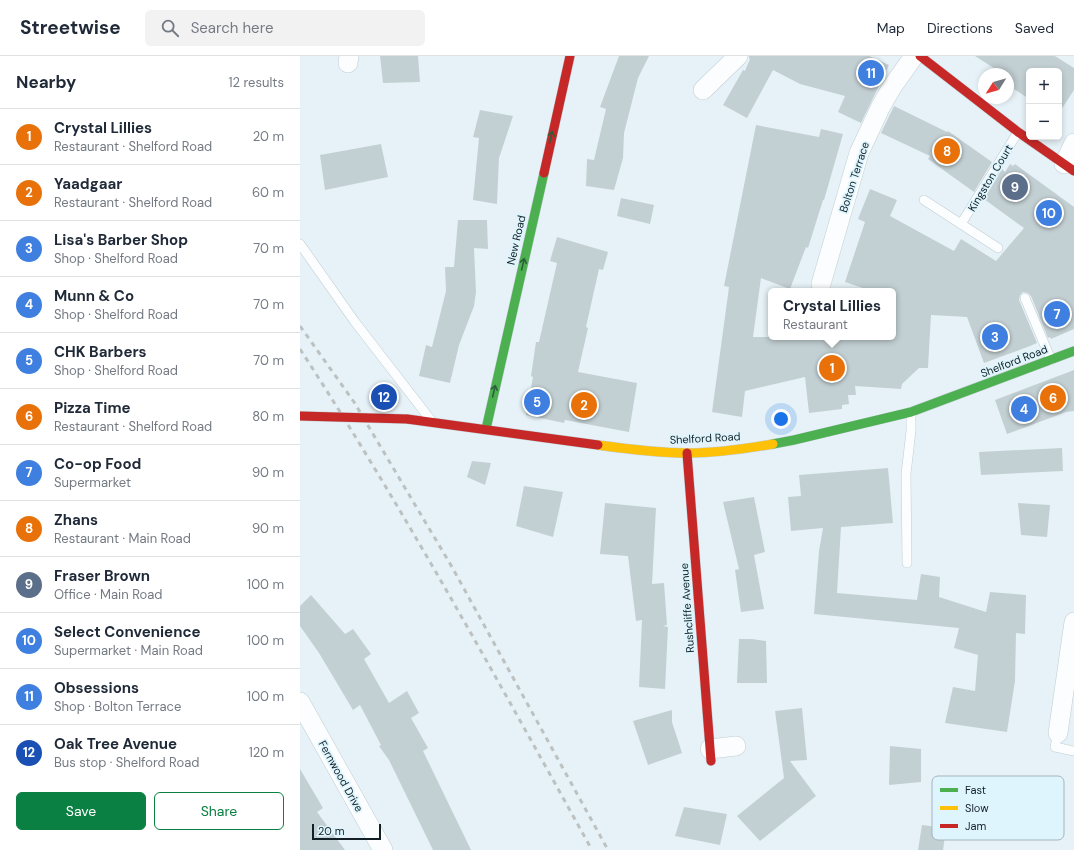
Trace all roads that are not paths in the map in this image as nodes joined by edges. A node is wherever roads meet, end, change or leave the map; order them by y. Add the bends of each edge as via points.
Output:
1 (570, 56) edge
2 (738, 56) edge
3 (920, 56) edge
4 (703, 90) dead end
5 (1018, 132) junction
6 (1074, 143) edge
7 (1069, 168) edge
8 (924, 200) dead end
9 (961, 224) junction
10 (300, 244) edge
11 (998, 248) dead end
12 (821, 284) dead end
13 (1025, 298) dead end
14 (1074, 351) edge
15 (1051, 360) junction
16 (911, 412) junction
17 (300, 416) edge
18 (432, 422) junction
19 (486, 429) junction
20 (687, 453) junction
21 (907, 563) dead end
22 (1074, 622) edge
23 (300, 702) edge
24 (1058, 733) joint
25 (736, 746) dead end
26 (1074, 751) edge
27 (710, 755) joint
28 (383, 850) edge

19 -> 1 street, New Road
2 - 4 street
3 - 5 street
3 - 12 street, Bolton Terrace via 885,99 859,153
5 - 7 street
5 - 9 lane, Kingston Court
6 - 7 street
8 - 9 lane, Kingston Court
9 - 11 lane, Kingston Court
10 - 18 lane via 355,322
13 - 15 lane
14 - 15 street, Shelford Road
15 - 16 street, Shelford Road
16 - 20 street, Shelford Road via 794,440 750,448
16 - 21 lane via 906,474
17 - 18 street, Shelford Road, bridge
18 - 19 street, Shelford Road
19 - 20 street, Shelford Road via 632,450
20 - 27 street, Rushcliffe Avenue
22 - 24 street
23 - 28 street, Fernwood Drive
24 - 26 lane via 1055,748
25 - 27 street

